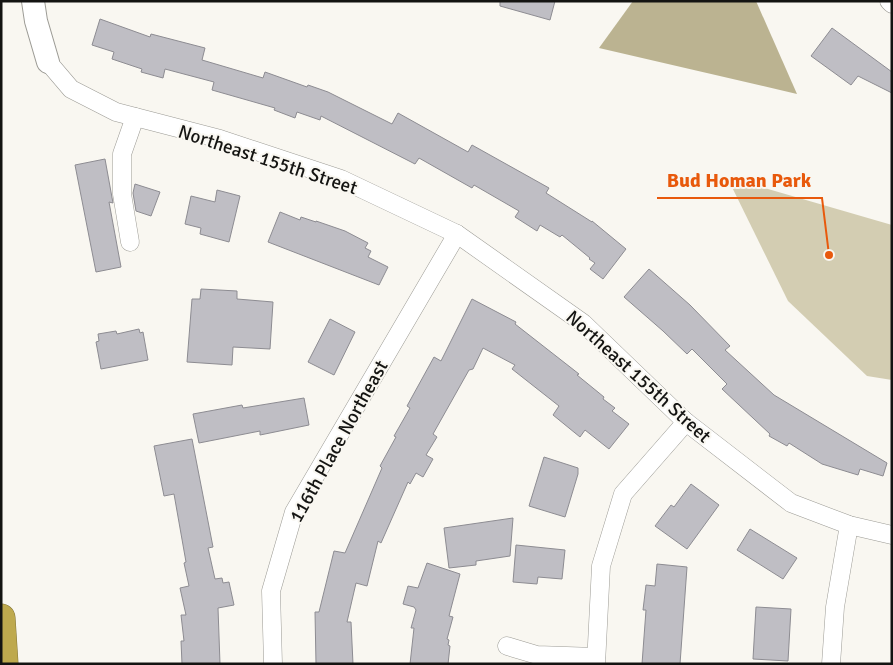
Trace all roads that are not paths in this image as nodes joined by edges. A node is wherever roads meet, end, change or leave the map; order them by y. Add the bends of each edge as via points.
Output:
1 (33, 1) edge
2 (889, 1) edge
3 (892, 4) edge
4 (48, 62) joint
5 (135, 117) junction
6 (458, 234) junction
7 (130, 242) dead end
8 (686, 422) junction
9 (849, 525) junction
10 (892, 535) edge
11 (1, 618) edge
12 (507, 646) dead end
13 (596, 660) edge
14 (4, 664) edge
15 (273, 664) edge
16 (831, 664) edge

1 - 4 street
2 - 3 street
4 - 5 street, Northeast 155th Street via 71,89 116,112
5 - 6 street, Northeast 155th Street via 220,139 341,179
5 - 7 street via 122,154 122,194
6 - 8 street, Northeast 155th Street via 583,322
6 - 15 street, 116th Place Northeast via 294,512 271,592
8 - 9 street, Northeast 155th Street via 791,503
8 - 13 street via 623,494 601,566
9 - 10 street, Northeast 155th Street
9 - 16 street via 835,607
11 - 14 highway
12 - 13 street via 537,656

